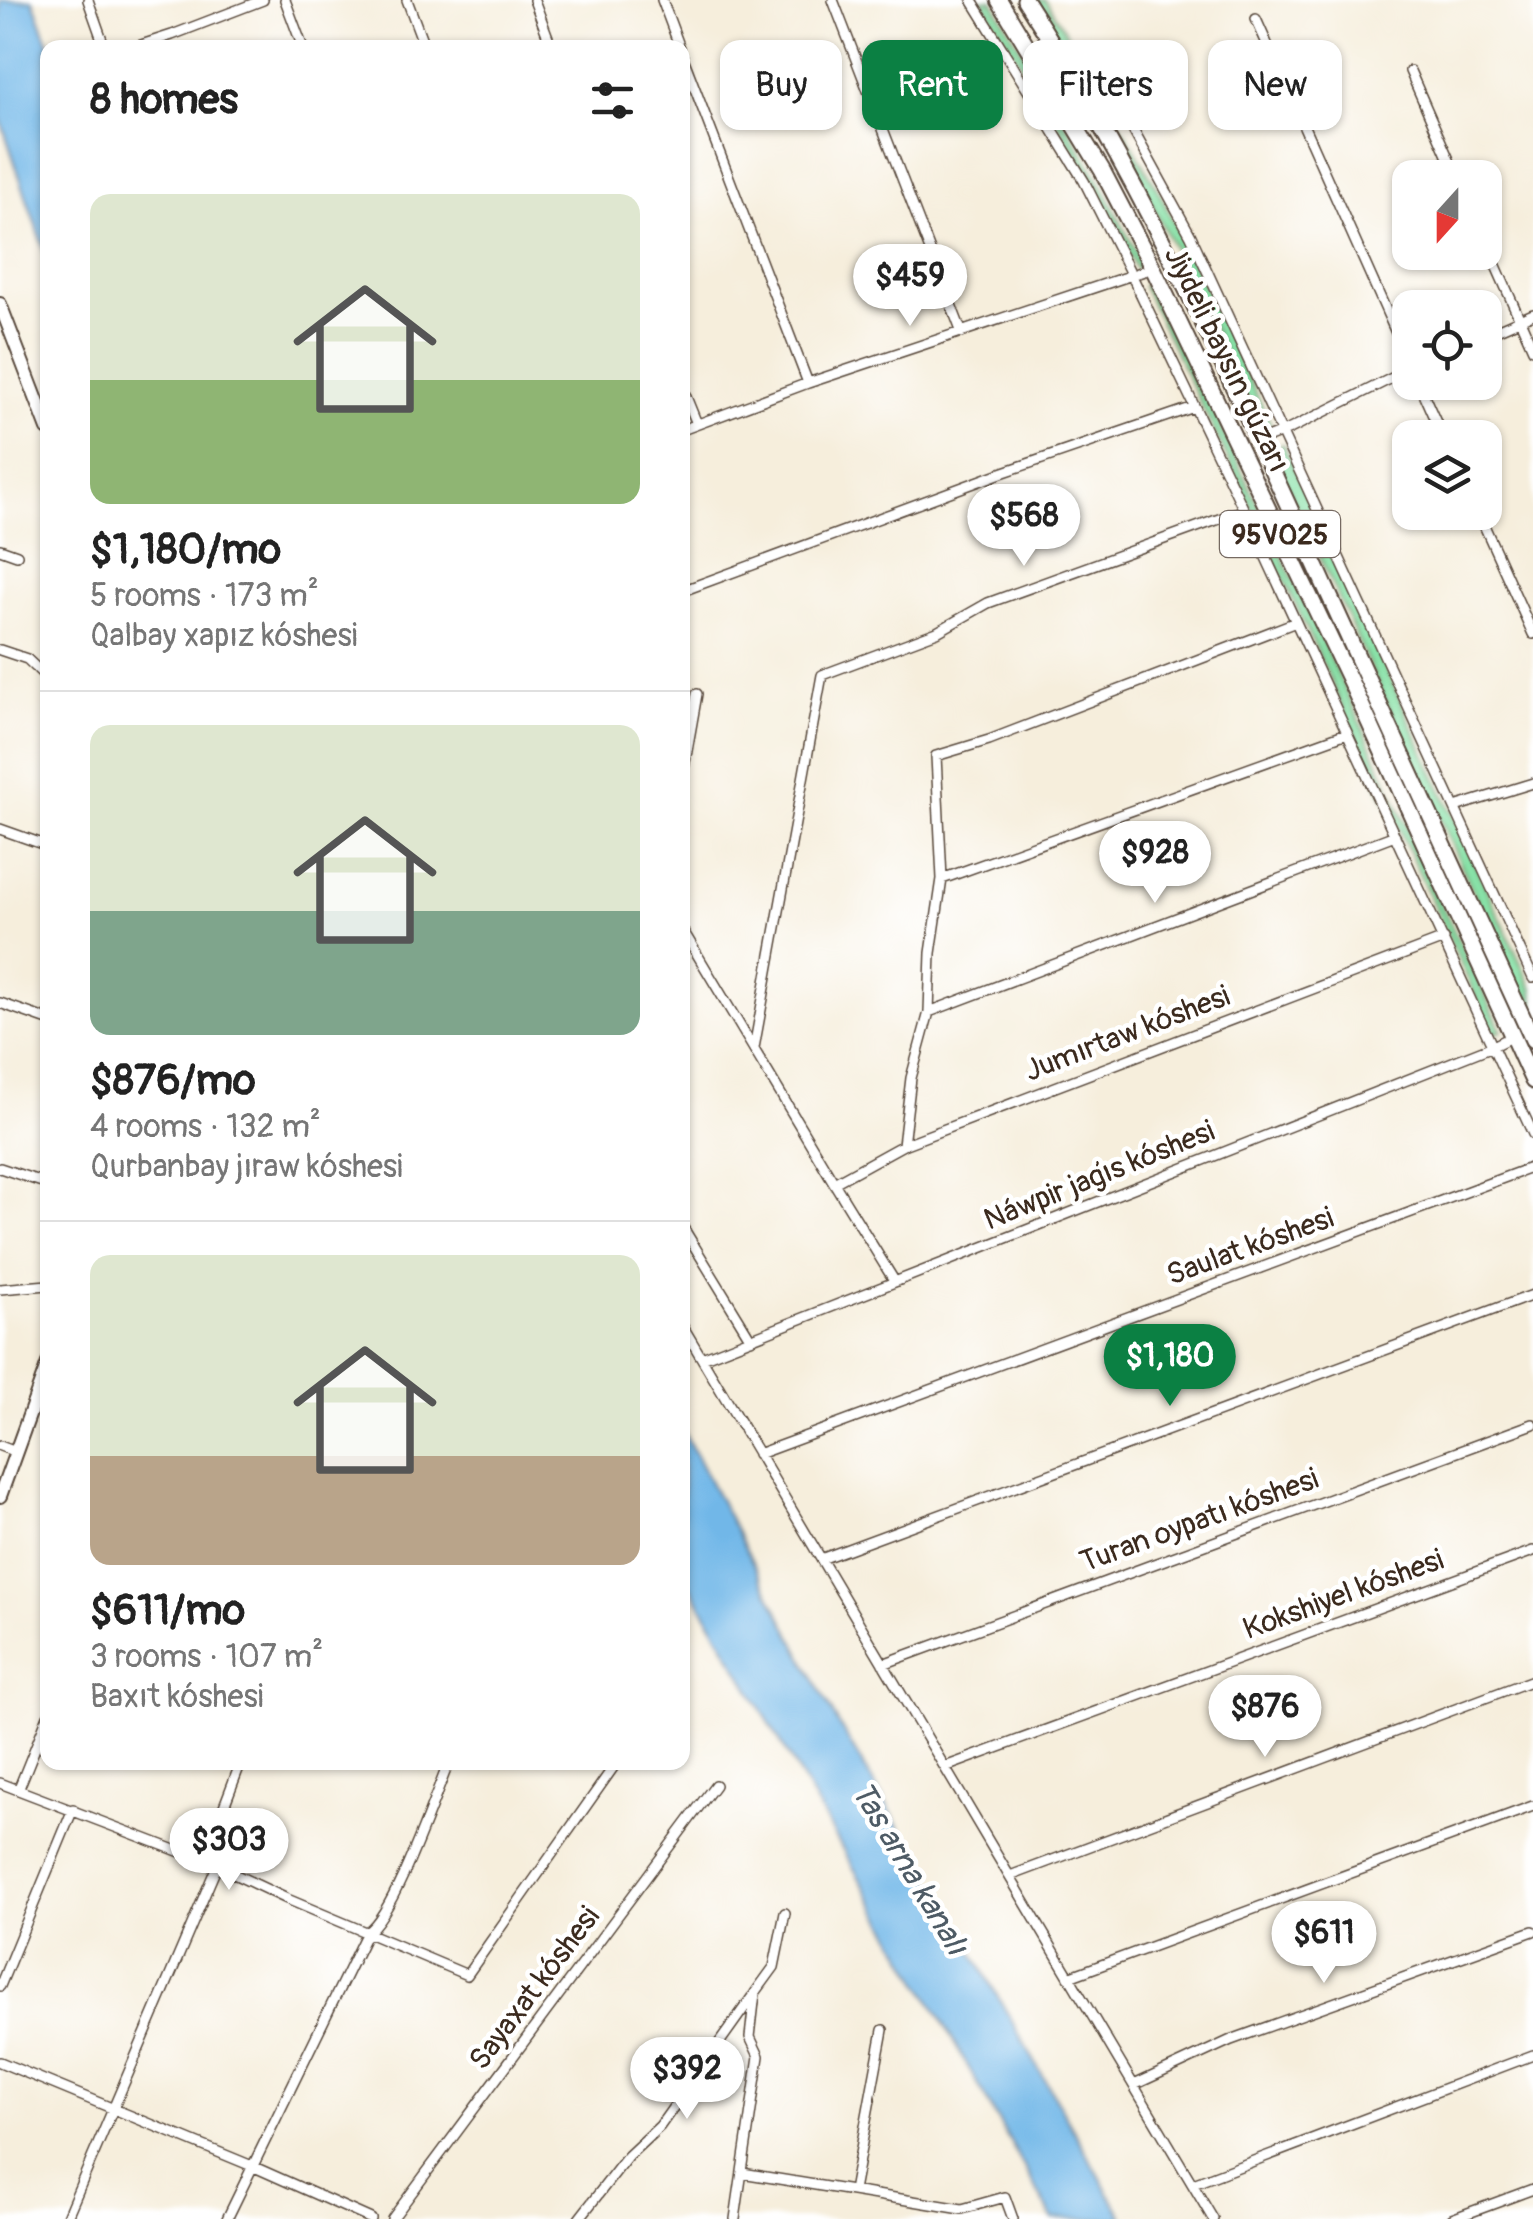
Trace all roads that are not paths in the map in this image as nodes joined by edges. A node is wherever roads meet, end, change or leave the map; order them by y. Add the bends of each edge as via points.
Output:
1 (88, 0) edge
2 (262, 0) edge
3 (285, 0) edge
4 (407, 0) edge
5 (534, 0) edge
6 (662, 0) edge
7 (833, 0) edge
8 (972, 0) edge
9 (999, 0) edge
10 (1025, 0) edge
11 (1256, 19) dead end
12 (102, 40) edge
13 (157, 40) edge
14 (300, 40) edge
15 (422, 40) edge
16 (549, 40) edge
17 (677, 40) edge
18 (1410, 71) dead end
19 (690, 75) edge
20 (1133, 130) edge
21 (1449, 160) edge
22 (1153, 268) junction
23 (1498, 270) edge
24 (1132, 276) junction
25 (0, 304) edge
26 (1533, 314) edge
27 (1520, 320) junction
28 (1392, 326) edge
29 (1502, 328) edge
30 (962, 332) junction
31 (1533, 349) edge
32 (1392, 376) edge
33 (808, 383) junction
34 (40, 407) edge
35 (690, 407) edge
36 (1194, 408) junction
37 (697, 424) junction
38 (690, 427) edge
39 (1283, 432) junction
40 (1259, 441) junction
41 (1244, 510) junction
42 (1486, 530) edge
43 (0, 548) edge
44 (17, 555) dead end
45 (690, 587) edge
46 (1296, 622) junction
47 (1533, 634) edge
48 (0, 650) edge
49 (40, 671) edge
50 (697, 694) dead end
51 (690, 733) edge
52 (1347, 733) junction
53 (1533, 783) edge
54 (1454, 806) junction
55 (0, 828) edge
56 (1395, 835) junction
57 (40, 843) edge
58 (942, 879) junction
59 (1444, 939) junction
60 (690, 942) edge
61 (1533, 978) edge
62 (0, 1002) edge
63 (929, 1012) junction
64 (40, 1017) edge
65 (1513, 1036) junction
66 (1533, 1040) edge
67 (1492, 1046) junction
68 (754, 1048) junction
69 (1533, 1081) edge
70 (1533, 1134) edge
71 (903, 1145) junction
72 (1533, 1167) edge
73 (0, 1168) edge
74 (40, 1181) edge
75 (834, 1183) junction
76 (690, 1239) edge
77 (895, 1282) junction
78 (40, 1286) edge
79 (0, 1288) edge
80 (1533, 1295) edge
81 (690, 1338) edge
82 (751, 1339) junction
83 (702, 1358) junction
84 (40, 1385) edge
85 (1533, 1424) edge
86 (0, 1446) edge
87 (16, 1452) junction
88 (758, 1454) junction
89 (0, 1496) edge
90 (1533, 1551) edge
91 (821, 1559) junction
92 (883, 1664) junction
93 (1533, 1680) edge
94 (40, 1736) edge
95 (945, 1767) junction
96 (238, 1770) edge
97 (446, 1770) edge
98 (611, 1770) edge
99 (0, 1782) edge
100 (715, 1785) dead end
101 (19, 1788) junction
102 (1533, 1806) edge
103 (73, 1810) junction
104 (203, 1861) junction
105 (217, 1866) junction
106 (1010, 1876) junction
107 (785, 1912) dead end
108 (1533, 1930) edge
109 (367, 1932) junction
110 (1069, 1976) junction
111 (0, 1986) edge
112 (755, 1994) junction
113 (882, 2030) dead end
114 (1533, 2055) edge
115 (0, 2062) edge
116 (1134, 2085) junction
117 (113, 2108) junction
118 (252, 2166) junction
119 (742, 2173) junction
120 (1193, 2184) junction
121 (1533, 2189) edge
122 (853, 2191) junction
123 (66, 2219) edge
124 (227, 2219) edge
125 (371, 2219) edge
126 (392, 2219) edge
127 (579, 2219) edge
128 (735, 2219) edge
129 (1014, 2219) edge
130 (1213, 2219) edge
131 (1452, 2219) edge

1 - 12 street
2 - 13 street
3 - 14 street
4 - 15 street
5 - 16 street
6 - 17 street
7 - 30 street
8 - 24 street via 1084,181
9 - 22 main road, Jiydeli baysın gúzarı / 95V025
10 - 40 main road, Jiydeli baysın gúzarı / 95V025 via 1100,124
11 - 28 street
18 - 21 street
19 - 33 street
20 - 39 street via 1191,236
22 - 24 street
22 - 65 main road, Jiydeli baysın gúzarı / 95V025
23 - 27 street
24 - 30 street
24 - 36 street
25 - 34 main road
26 - 27 street
27 - 29 street
27 - 31 street
30 - 33 street
32 - 39 street
33 - 37 street
35 - 37 street
36 - 41 street
36 - 45 street
37 - 38 street
39 - 40 street
39 - 54 street
40 - 66 main road, Jiydeli baysın gúzarı / 95V025
41 - 46 street
41 - 68 street via 988,603 937,632 822,675
42 - 47 street
43 - 44 street
46 - 52 street
46 - 58 street via 936,756
48 - 49 street
50 - 51 street
52 - 56 street
52 - 58 street
53 - 54 street
54 - 61 street
55 - 57 street
56 - 59 street
56 - 63 street
58 - 63 street
59 - 67 street
59 - 71 street, Jumırtaw kóshesi
60 - 68 street
62 - 64 street
63 - 71 street via 911,1078
65 - 67 street, Náwpir jaǵıs kóshesi
65 - 69 main road, Jiydeli baysın gúzarı / 95V025
67 - 70 street
67 - 77 street, Náwpir jaǵıs kóshesi
68 - 75 street
71 - 75 street, Jumırtaw kóshesi
72 - 88 street, Saulat kóshesi
73 - 74 street
75 - 77 street
76 - 82 street
77 - 82 street, Náwpir jaǵıs kóshesi
78 - 79 street
80 - 91 street
81 - 83 street
82 - 83 street, Náwpir jaǵıs kóshesi
83 - 88 street
84 - 87 main road
85 - 92 street, Turan oypatı kóshesi
86 - 87 street
87 - 89 main road
88 - 91 street
90 - 95 street, Kokshiyel kóshesi
91 - 92 street
92 - 95 street
93 - 106 street
94 - 101 street
95 - 106 street
96 - 104 street
97 - 109 street via 394,1896
98 - 109 street via 467,1974
99 - 101 street
100 - 126 street, Sayaxat kóshesi
101 - 103 street
102 - 110 street
103 - 104 street
103 - 111 street
104 - 105 street
105 - 109 street
105 - 117 street
106 - 110 street
107 - 112 street via 774,1967
108 - 116 street via 1230,2040
109 - 118 street
110 - 116 street
112 - 119 street via 750,2037 759,2056
112 - 127 street via 660,2126
113 - 122 street
114 - 120 street
115 - 117 street
116 - 120 street
117 - 118 street
117 - 123 street
118 - 124 street
118 - 125 street
119 - 122 street
119 - 128 street
120 - 130 street
121 - 131 street
122 - 129 street via 962,2209 1005,2197

